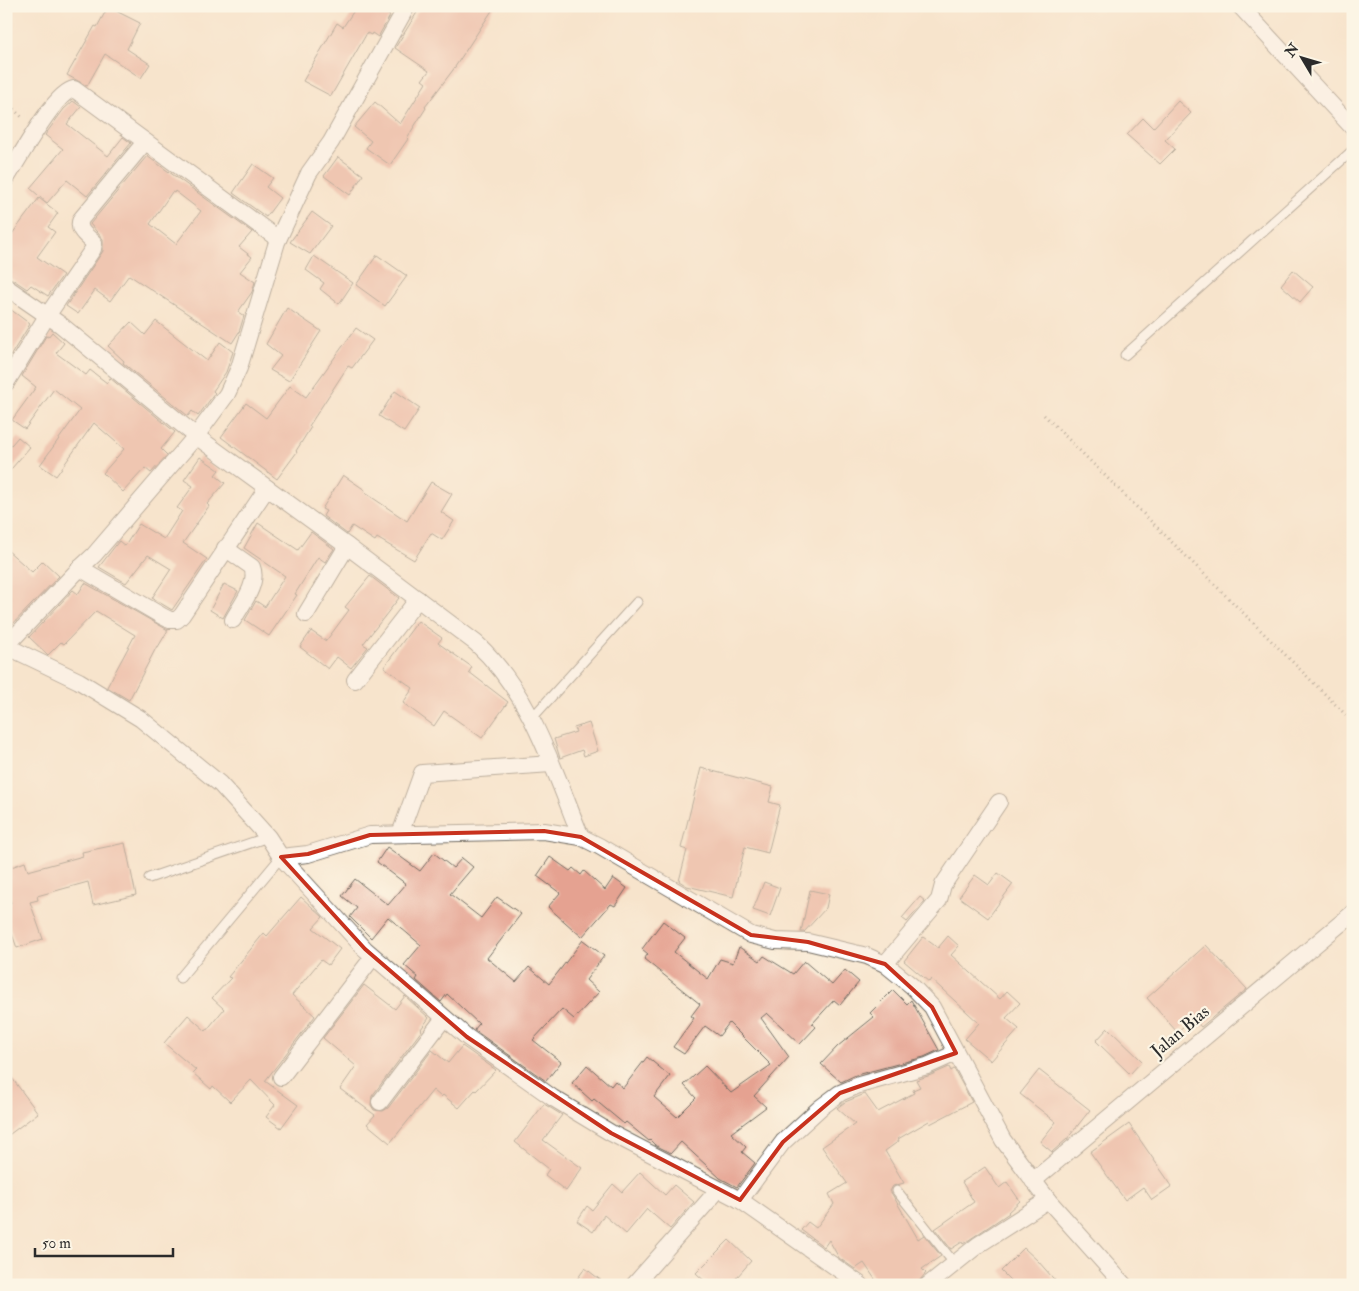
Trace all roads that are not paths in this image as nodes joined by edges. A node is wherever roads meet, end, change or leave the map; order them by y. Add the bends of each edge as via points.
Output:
1 (407, 6) edge
2 (1240, 6) edge
3 (1353, 128) edge
4 (145, 142) junction
5 (1353, 150) edge
6 (6, 179) edge
7 (278, 238) junction
8 (6, 287) edge
9 (47, 316) junction
10 (1125, 354) dead end
11 (6, 383) edge
12 (196, 436) junction
13 (267, 488) junction
14 (347, 546) junction
15 (225, 548) junction
16 (80, 568) junction
17 (418, 600) junction
18 (638, 602) dead end
19 (306, 614) dead end
20 (233, 620) dead end
21 (6, 646) edge
22 (354, 680) dead end
23 (532, 718) junction
24 (551, 764) junction
25 (999, 802) dead end
26 (400, 834) junction
27 (268, 837) junction
28 (581, 837) junction
29 (281, 857) junction
30 (149, 878) dead end
31 (1353, 913) edge
32 (373, 957) junction
33 (885, 964) junction
34 (180, 978) dead end
35 (444, 1018) junction
36 (956, 1053) junction
37 (281, 1077) dead end
38 (380, 1102) dead end
39 (1033, 1180) junction
40 (718, 1190) junction
41 (897, 1191) dead end
42 (740, 1200) junction
43 (1048, 1200) junction
44 (954, 1264) junction
45 (634, 1285) edge
46 (861, 1285) edge
47 (928, 1285) edge
48 (1124, 1285) edge

1 - 7 street via 331,142 310,173
2 - 3 street
4 - 6 street via 74,89 64,93 35,130
4 - 7 street
4 - 9 street via 79,223 80,230 94,243 93,249
5 - 10 lane
7 - 12 street via 239,368 227,394
8 - 9 street
9 - 11 street
9 - 12 street
12 - 13 street
12 - 16 street via 94,556
13 - 14 street
13 - 15 street
14 - 17 street
14 - 19 street
15 - 16 street via 177,620 162,616
15 - 20 street via 252,566 254,572 253,583
16 - 21 street
17 - 22 street
17 - 23 street via 492,658
18 - 23 lane
21 - 27 street via 79,681 141,719 220,784
23 - 24 street
24 - 26 street via 422,773
24 - 28 street
25 - 33 street via 944,883 939,900
26 - 28 street via 544,831
26 - 29 street via 370,835 308,854
27 - 29 street
27 - 30 lane
28 - 33 street via 751,935 775,941 808,942 867,956
29 - 32 street
29 - 34 lane
31 - 39 street, Jalan Bias
32 - 35 street
32 - 37 street
33 - 36 street via 932,1007
35 - 38 street
35 - 40 street via 553,1098
36 - 39 street via 1003,1140
36 - 42 street via 927,1066 840,1093 783,1142
39 - 43 street
40 - 42 street
40 - 45 street
41 - 44 lane
42 - 46 street
43 - 44 street
43 - 48 street
44 - 47 street

